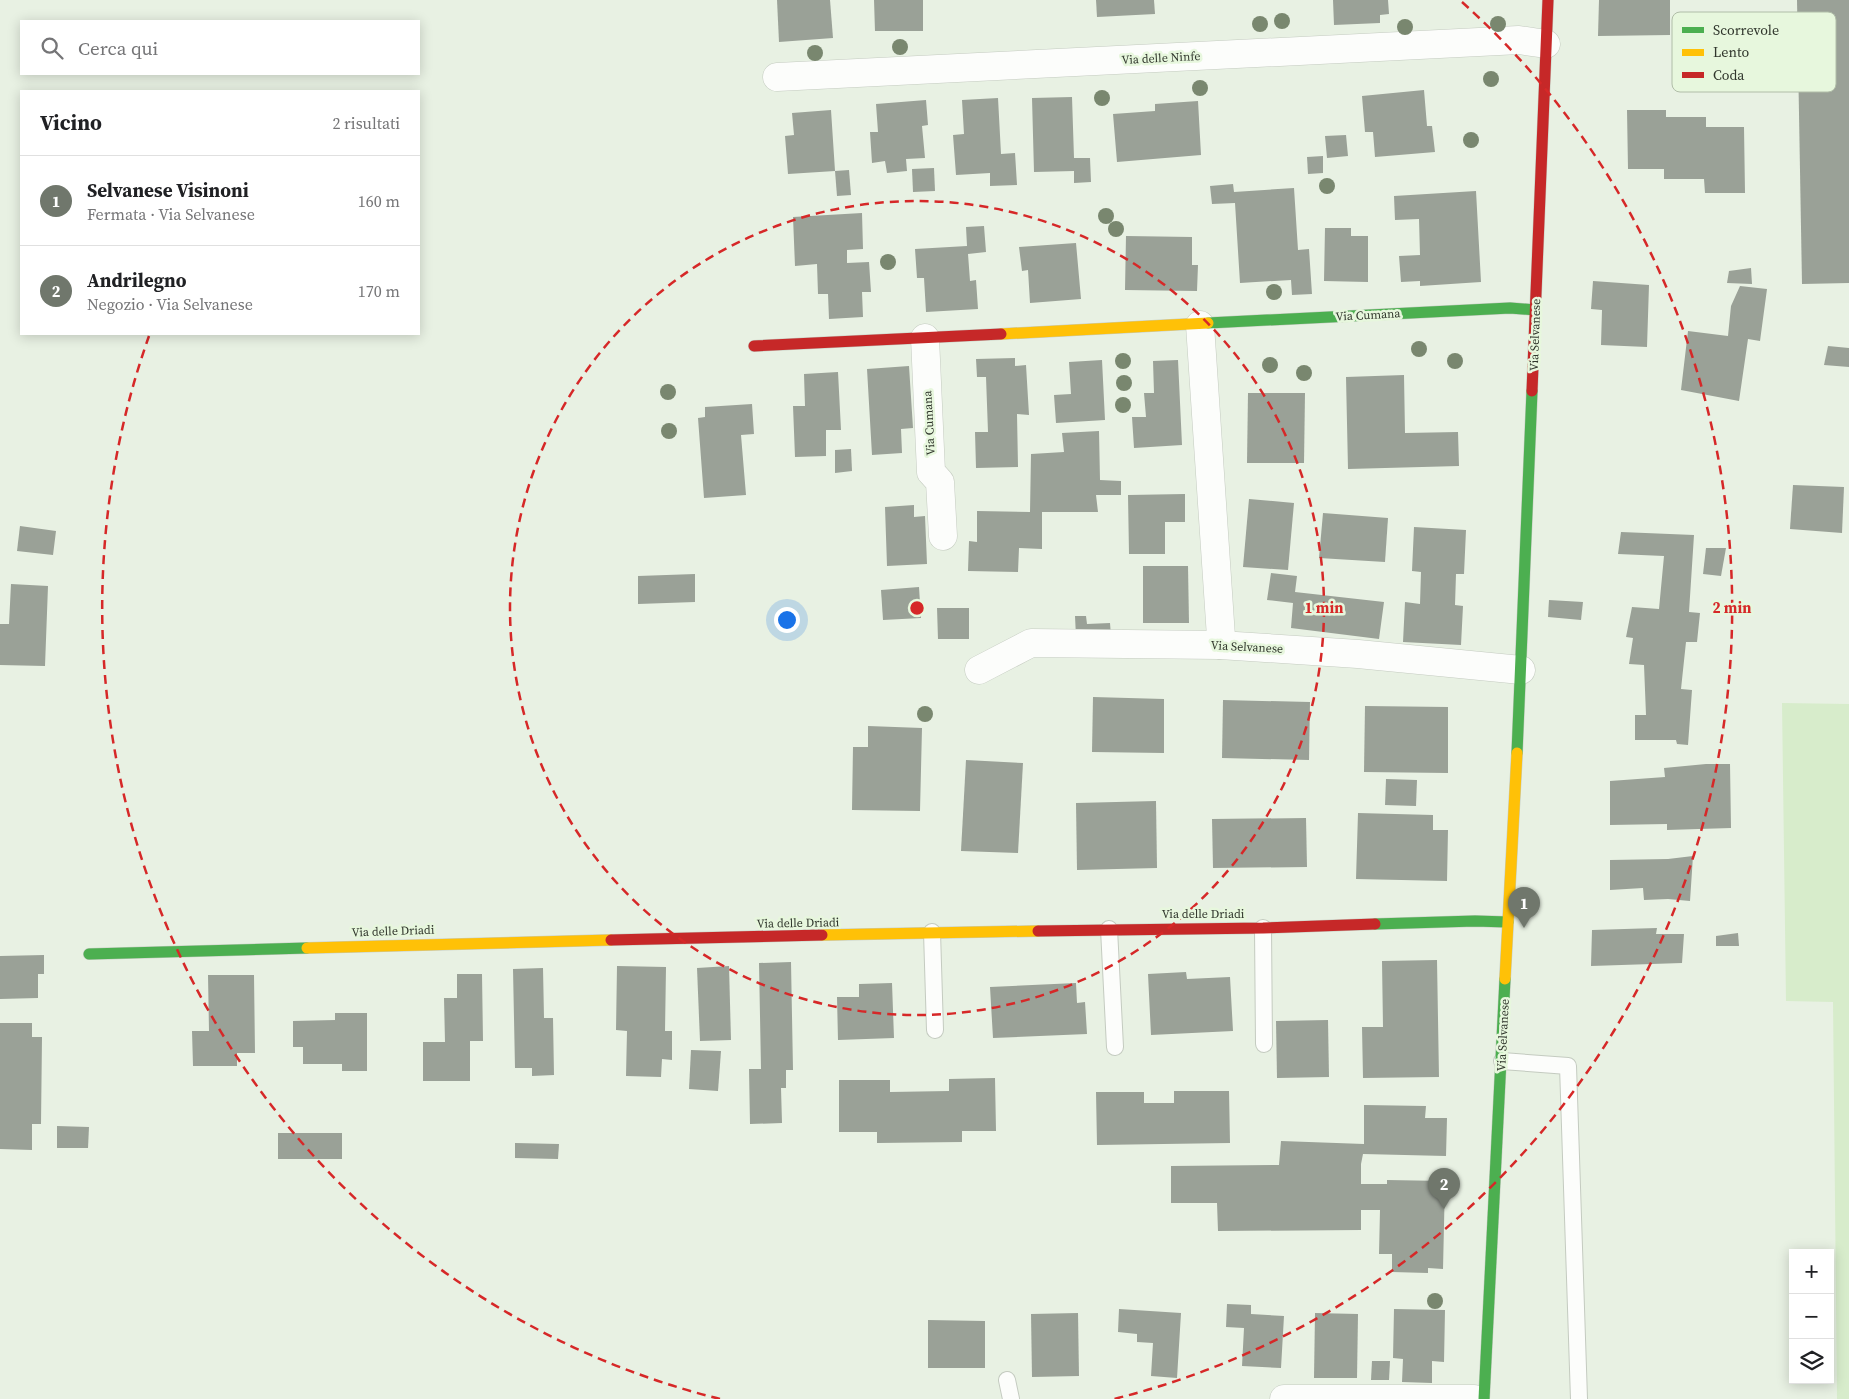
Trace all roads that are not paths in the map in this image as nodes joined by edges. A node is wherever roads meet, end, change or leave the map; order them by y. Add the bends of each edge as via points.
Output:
1 (1548, 0) edge
2 (1546, 44) junction
3 (777, 77) dead end
4 (1536, 310) junction
5 (1200, 324) junction
6 (925, 338) junction
7 (754, 346) dead end
8 (943, 536) dead end
9 (1220, 645) junction
10 (979, 670) dead end
11 (1521, 670) junction
12 (1508, 922) junction
13 (1263, 928) junction
14 (1109, 930) junction
15 (932, 932) junction
16 (89, 954) dead end
17 (935, 1030) dead end
18 (1264, 1044) dead end
19 (1115, 1047) dead end
20 (1502, 1061) junction
21 (1007, 1380) dead end
22 (1011, 1399) edge
23 (1284, 1399) edge
24 (1474, 1399) edge
25 (1484, 1399) edge
26 (1579, 1399) edge

1 - 2 street, Via Selvanese
2 - 3 street, Via delle Ninfe via 1519,40
2 - 4 street, Via Selvanese
4 - 5 street, Via Cumana via 1510,308
4 - 11 street, Via Selvanese
5 - 6 street, Via Cumana
5 - 9 street
6 - 7 street, Via Cumana
6 - 8 street, Via Cumana via 931,472 940,482
9 - 10 street, Via Selvanese via 1031,643
9 - 11 street, Via Selvanese
11 - 12 street, Via Selvanese
12 - 13 street, Via delle Driadi
12 - 20 street, Via Selvanese
13 - 14 street, Via delle Driadi
13 - 18 lane
14 - 15 street, Via delle Driadi
14 - 19 lane
15 - 16 street, Via delle Driadi
15 - 17 lane
20 - 25 street, Via Selvanese
20 - 26 lane via 1568,1066
21 - 22 lane
23 - 24 street

